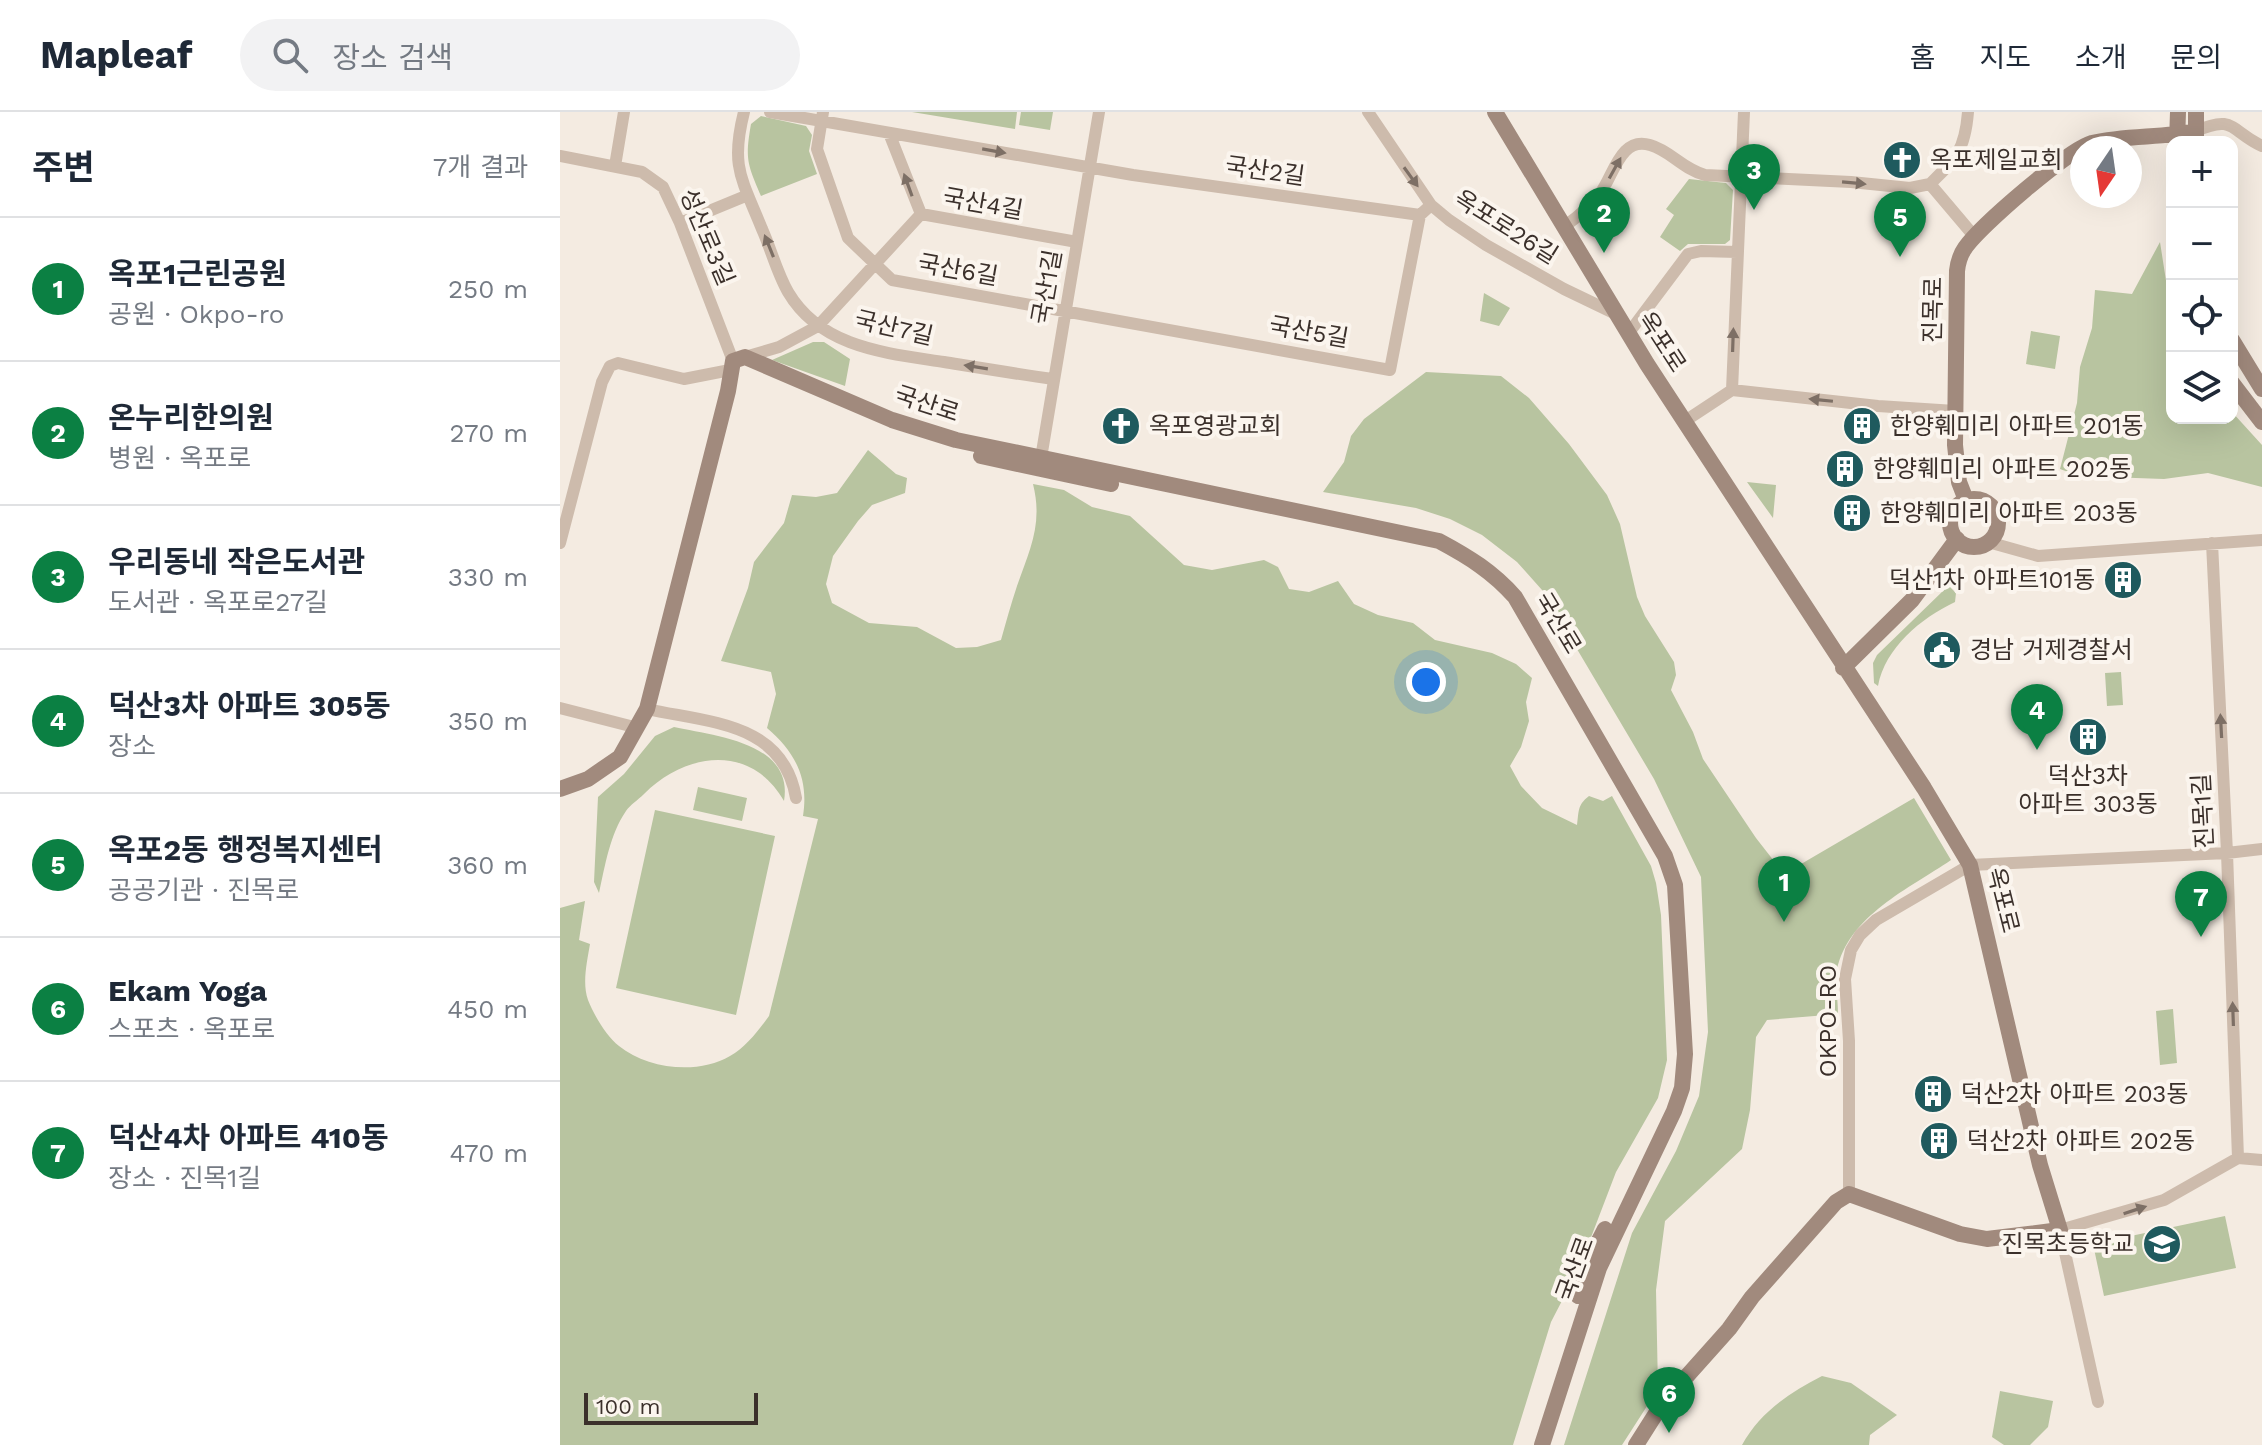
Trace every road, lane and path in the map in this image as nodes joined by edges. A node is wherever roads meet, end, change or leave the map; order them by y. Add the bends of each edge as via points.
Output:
1 (624, 112) edge
2 (744, 112) edge
3 (770, 112) edge
4 (1099, 112) edge
5 (1368, 112) edge
6 (1495, 112) edge
7 (1744, 112) edge
8 (1968, 112) edge
9 (2178, 112) edge
10 (2196, 112) edge
11 (822, 117) edge
12 (2230, 118) edge
13 (889, 133) junction
14 (2177, 136) edge
15 (2196, 136) edge
16 (2197, 136) edge
17 (2166, 138) edge
18 (2262, 146) edge
19 (560, 156) edge
20 (615, 166) junction
21 (1089, 167) junction
22 (1741, 175) junction
23 (1930, 184) junction
24 (748, 195) junction
25 (1431, 205) junction
26 (921, 214) junction
27 (1420, 215) junction
28 (680, 223) junction
29 (1565, 226) junction
30 (1974, 236) junction
31 (1077, 242) junction
32 (1737, 252) junction
33 (875, 266) junction
34 (1065, 311) junction
35 (1616, 314) junction
36 (818, 326) junction
37 (1628, 334) junction
38 (2238, 350) edge
39 (736, 363) junction
40 (1053, 379) junction
41 (2262, 389) edge
42 (1732, 390) junction
43 (2238, 391) edge
44 (1955, 411) junction
45 (1685, 421) junction
46 (2262, 422) edge
47 (1040, 464) junction
48 (1966, 500) junction
49 (1957, 539) junction
50 (2262, 540) edge
51 (1988, 542) junction
52 (560, 543) edge
53 (2212, 543) junction
54 (1843, 668) junction
55 (560, 708) edge
56 (647, 709) junction
57 (638, 728) junction
58 (560, 789) edge
59 (796, 798) dead end
60 (2262, 849) edge
61 (2227, 853) junction
62 (1970, 865) junction
63 (2238, 1158) junction
64 (2262, 1160) edge
65 (1849, 1194) junction
66 (2060, 1230) junction
67 (2098, 1402) dead end
68 (1532, 1445) edge
69 (1542, 1445) edge
70 (1636, 1445) edge

1 - 20 street
2 - 24 street, 국산7길 via 736,158
3 - 11 street, 국산2길
4 - 21 street, 국산1길
5 -> 25 street, 옥포로26길
6 - 29 street, 옥포로
7 - 22 street
8 - 23 street via 1960,151
9 - 14 street
10 - 15 street
11 - 13 street, 국산2길
11 - 33 street, 국산6길 via 817,149 848,238
12 - 16 street
12 - 18 street via 2249,140
13 -> 21 street, 국산2길
26 -> 13 street, 국산4길
17 - 30 street, 진목로 via 2122,138 2080,147
19 - 20 street, 성산로3길
20 - 28 street, 성산로3길 via 642,172 663,187
21 - 27 street, 국산2길
21 - 31 street, 국산1길
22 -> 23 street via 1910,188
29 -> 22 street via 1602,190 1625,151 1641,143 1666,152 1688,170
22 - 32 street
23 - 30 street
24 - 28 street
36 -> 24 street, 국산7길 via 788,291
25 - 27 street
25 - 35 street, 옥포로26길 via 1486,245
26 - 31 street, 국산4길
26 - 33 street
27 - 34 street, 국산5길 via 1390,370
28 - 39 street, 성산로3길
29 - 35 street, 옥포로
30 - 44 street, 진목로 via 1957,265
31 - 34 street, 국산1길
32 - 37 street via 1688,254
42 -> 32 street
33 - 34 street, 국산6길 via 892,280
33 - 36 street
34 - 40 street, 국산1길
35 - 37 street, 옥포로
36 - 39 street
40 -> 36 street, 국산7길 via 877,351
37 - 45 street, 옥포로
38 - 41 street
39 - 47 street, 국산로 via 887,428
39 - 52 street via 684,379 618,363 610,366
39 - 56 street
40 - 47 street, 국산1길
44 -> 42 street
42 - 45 street
43 - 46 street
44 - 48 street, 진목로 via 1959,482
45 - 54 street, 옥포로
47 - 68 street, 국산로 via 1434,548 1467,564 1491,581 1512,607 1658,858 1667,885 1677,1046 1673,1082 1589,1260
47 - 69 street, 국산로 via 1439,541 1472,558 1498,577 1522,607 1665,856 1675,885 1685,1054 1682,1088 1599,1268
48 - 49 street via 1951,517
48 - 51 street via 1988,503 1997,515 1997,530
49 - 51 street via 1968,546
49 - 54 street via 1912,600
50 - 53 street
51 - 53 street via 2038,556
61 -> 53 street, 진목1길
54 - 62 street, 옥포로
55 - 57 street
56 - 57 street
56 - 59 street via 752,734 783,760
57 - 58 street via 620,757 604,770
60 - 61 street
61 - 62 street
63 -> 61 street, 진목1길
62 - 65 street, OKPO-RO via 1876,920 1851,950 1845,979
62 - 66 street, 옥포로
63 - 64 street
66 -> 63 street via 2164,1200
65 - 66 street via 1987,1239
65 - 70 street via 1752,1297 1662,1404
66 - 67 street

